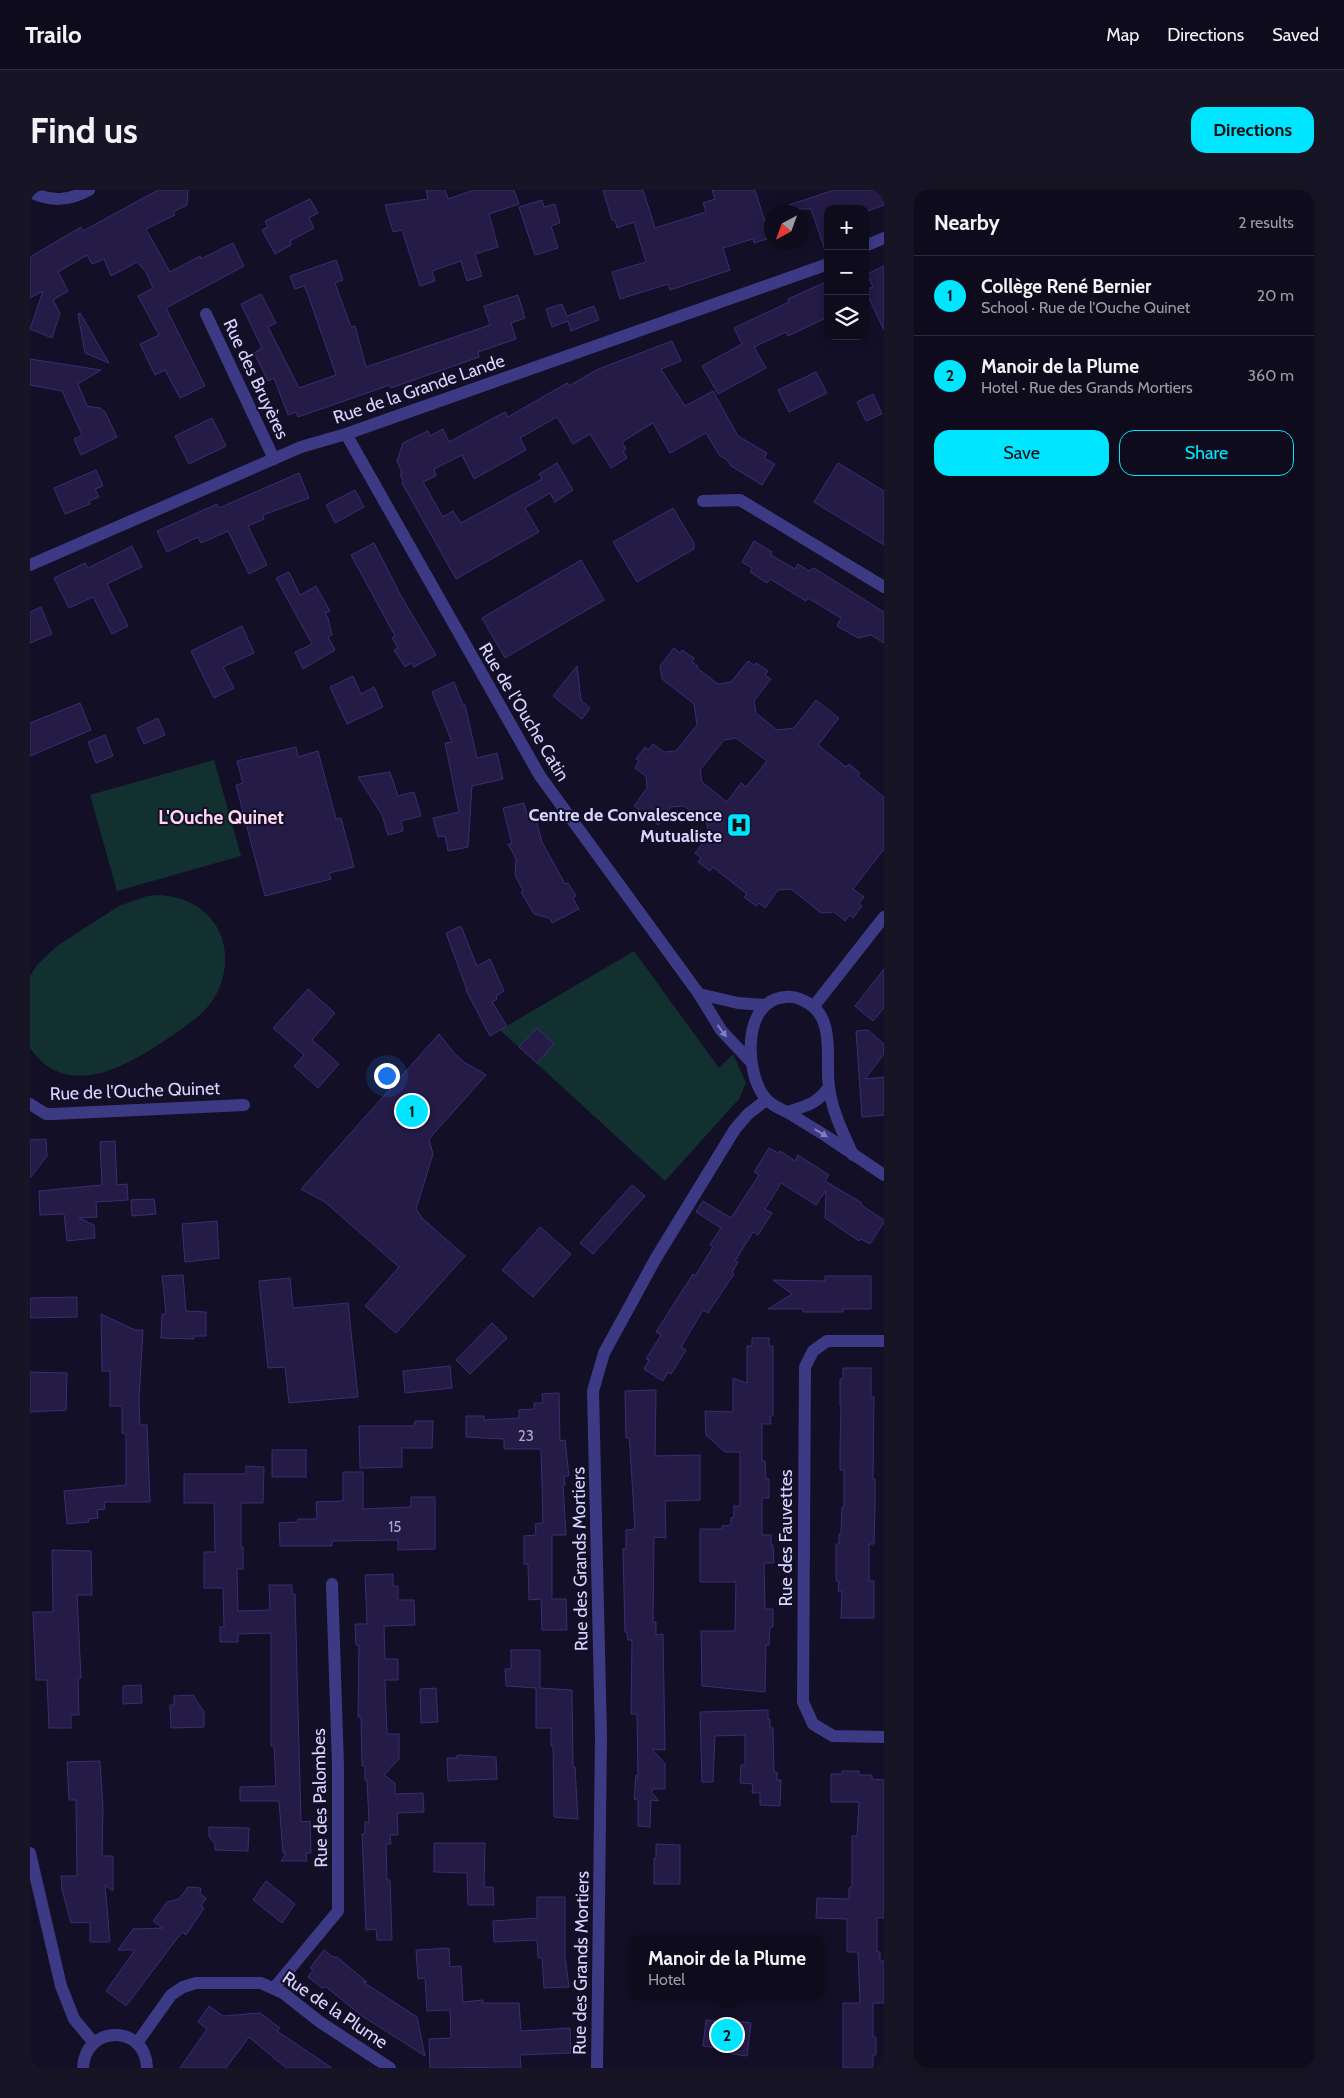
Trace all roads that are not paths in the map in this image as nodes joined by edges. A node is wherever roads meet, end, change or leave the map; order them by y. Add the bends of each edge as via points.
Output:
1 (89, 190) edge
2 (30, 192) edge
3 (884, 238) edge
4 (869, 244) edge
5 (824, 265) edge
6 (206, 314) dead end
7 (346, 434) junction
8 (274, 459) junction
9 (703, 501) dead end
10 (30, 565) edge
11 (884, 587) edge
12 (884, 917) edge
13 (699, 994) junction
14 (764, 1005) junction
15 (814, 1006) junction
16 (751, 1062) junction
17 (829, 1087) junction
18 (766, 1100) junction
19 (30, 1104) edge
20 (244, 1105) dead end
21 (787, 1112) junction
22 (853, 1155) junction
23 (884, 1176) edge
24 (884, 1341) edge
25 (332, 1584) dead end
26 (884, 1737) edge
27 (30, 1853) edge
28 (274, 1988) junction
29 (94, 2043) junction
30 (136, 2043) junction
31 (84, 2068) edge
32 (147, 2068) edge
33 (390, 2068) edge
34 (597, 2068) edge

1 - 2 street via 75,198 55,200
3 - 4 street
5 - 7 street, Rue de la Grande Lande
6 - 8 street, Rue des Bruyères
7 - 8 street, Rue de la Grande Lande
7 - 13 street, Rue de l'Ouche Catin via 540,776
8 - 10 street, Rue de la Grande Lande
9 - 11 street via 740,500
12 - 15 street
13 - 14 street via 738,1004
13 -> 16 street, Rue de l'Ouche Catin via 721,1030
14 - 15 street via 786,997 802,999
14 - 16 street via 752,1031
15 - 17 street via 823,1018 826,1033
16 - 18 street via 758,1087
17 - 21 street via 810,1105
17 - 22 street via 839,1126
18 - 21 street
18 - 34 street, Rue des Grands Mortiers via 735,1129 656,1258 604,1353 593,1391 601,1736
19 - 20 street, Rue de l'Ouche Quinet via 46,1114
21 -> 22 street
22 - 23 street
24 - 26 street, Rue des Fauvettes via 827,1341 813,1351 805,1367 803,1683 803,1702 813,1724 833,1736
25 - 28 street, Rue des Palombes via 338,1766 338,1911
27 - 29 street via 61,1986 80,2026
28 - 30 street, Rue de la Plume via 252,1982 183,1986 172,1995
28 - 33 street, Rue de la Plume
29 - 30 street via 111,2035 120,2035
29 - 31 street via 88,2051
30 - 32 street via 143,2051

